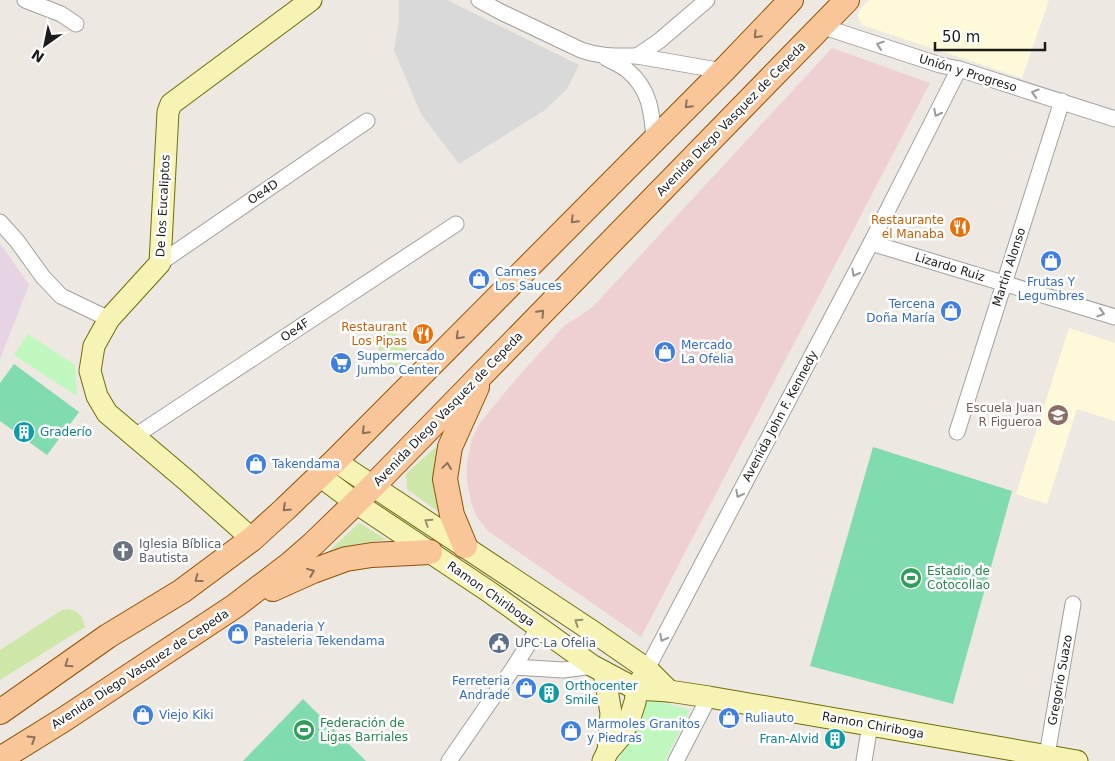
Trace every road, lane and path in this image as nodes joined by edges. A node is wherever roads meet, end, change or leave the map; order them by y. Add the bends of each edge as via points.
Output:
1 (311, 0) edge
2 (479, 0) edge
3 (707, 0) edge
4 (791, 0) edge
5 (847, 0) edge
6 (28, 1) edge
7 (76, 24) dead end
8 (821, 26) junction
9 (603, 56) junction
10 (637, 56) junction
11 (959, 69) junction
12 (723, 71) junction
13 (1062, 101) junction
14 (1115, 119) edge
15 (367, 121) dead end
16 (654, 139) junction
17 (0, 222) edge
18 (456, 224) dead end
19 (870, 243) junction
20 (160, 263) junction
21 (1004, 283) junction
22 (1115, 317) edge
23 (109, 319) junction
24 (483, 372) junction
25 (957, 432) dead end
26 (135, 436) junction
27 (328, 468) junction
28 (373, 486) junction
29 (356, 502) junction
30 (252, 540) junction
31 (465, 546) junction
32 (430, 552) junction
33 (1073, 604) dead end
34 (234, 606) junction
35 (539, 627) junction
36 (514, 666) junction
37 (598, 669) junction
38 (647, 669) junction
39 (636, 689) junction
40 (669, 691) junction
41 (709, 697) junction
42 (0, 712) edge
43 (870, 725) junction
44 (1047, 755) junction
45 (606, 756) edge
46 (1019, 756) edge
47 (0, 759) edge
48 (448, 761) edge
49 (676, 761) edge
50 (864, 761) edge
51 (1077, 761) edge

1 - 20 street, De los Eucaliptos via 171,104
2 - 9 street via 581,50
3 - 10 street
4 -> 12 main road
5 - 8 main road, Avenida Diego Vasquez de Cepeda
6 - 7 street via 61,14
11 -> 8 street, Unión y Progreso
24 -> 8 main road, Avenida Diego Vasquez de Cepeda
9 - 10 street
9 - 16 street via 628,70 639,82 652,110
10 - 12 street
13 -> 11 street, Unión y Progreso
11 -> 19 street, Avenida John F. Kennedy
12 -> 16 main road
13 - 14 street, Unión y Progreso
13 - 21 street, Martin Alonso
15 - 20 street, Oe4D
16 -> 27 main road
17 - 23 street via 61,296
18 - 26 street, Oe4F
19 - 21 street, Lizardo Ruiz
19 -> 38 street, Avenida John F. Kennedy
20 - 23 street, De los Eucaliptos
21 -> 22 street, Lizardo Ruiz
21 - 25 street, Martin Alonso
23 - 26 street, De los Eucaliptos via 94,346 90,371 97,396 107,413
24 - 28 main road, Avenida Diego Vasquez de Cepeda
31 -> 24 main road via 452,515 445,479 450,447
26 - 30 street, De los Eucaliptos
27 - 28 street, Ramon Chiriboga
27 - 29 street, Ramon Chiriboga
27 -> 30 main road
28 - 29 main road, Avenida Diego Vasquez de Cepeda
31 -> 28 street, Ramon Chiriboga
29 - 32 street, Ramon Chiriboga
29 - 34 main road, Avenida Diego Vasquez de Cepeda via 290,564
30 -> 42 main road
38 -> 31 street, Ramon Chiriboga
34 -> 32 main road via 346,559
32 - 35 street, Ramon Chiriboga
33 - 44 street, Gregorio Suazo
47 -> 34 main road, Avenida Diego Vasquez de Cepeda
35 - 36 street
35 - 37 street, Ramon Chiriboga
36 - 37 street
36 - 48 street
37 - 39 street, Ramon Chiriboga
37 - 45 street via 611,713
38 - 39 street, Avenida John F. Kennedy
38 - 40 street, Ramon Chiriboga
39 - 40 street, Ramon Chiriboga
39 - 45 street, Avenida John F. Kennedy via 629,721
40 - 41 street, Ramon Chiriboga
41 - 43 street, Ramon Chiriboga
41 - 49 street
43 - 46 street, Ramon Chiriboga
43 - 50 street
44 - 46 street, Ramon Chiriboga
44 - 51 street, Ramon Chiriboga

